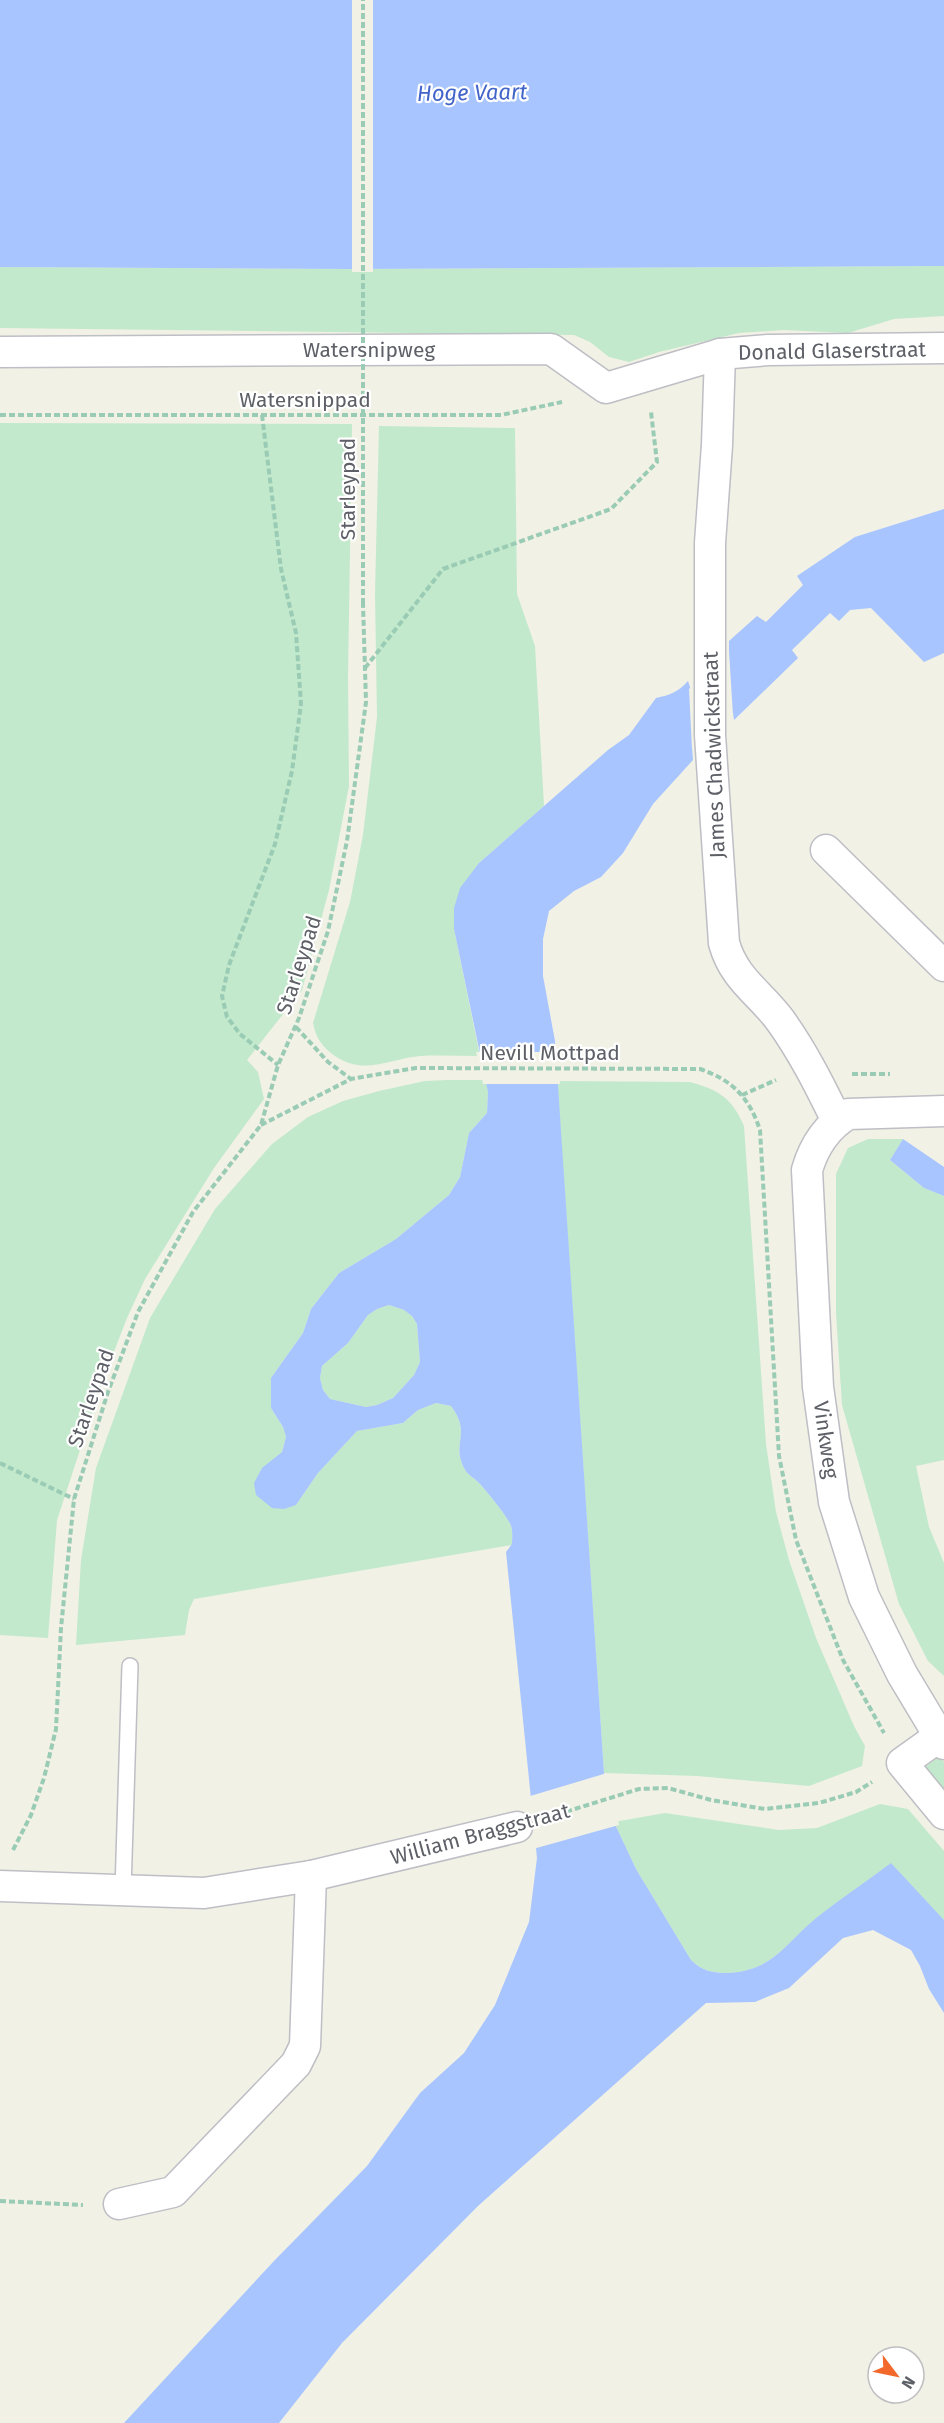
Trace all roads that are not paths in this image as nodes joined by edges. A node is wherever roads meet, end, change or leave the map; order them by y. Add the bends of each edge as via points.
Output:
1 (944, 348) edge
2 (0, 352) edge
3 (720, 354) junction
4 (826, 850) dead end
5 (944, 966) edge
6 (944, 1111) edge
7 (837, 1121) junction
8 (130, 1666) dead end
9 (942, 1738) edge
10 (944, 1814) edge
11 (517, 1827) road end
12 (311, 1876) junction
13 (0, 1886) edge
14 (123, 1890) junction
15 (119, 2204) road end

1 - 3 street, Donald Glaserstraat
2 - 3 street, Watersnipweg via 551,349 606,388
3 - 7 street, James Chadwickstraat via 710,543 709,669 724,943 740,978 779,1019
4 - 5 street
6 - 7 street via 862,1112
7 - 9 street, Vinkweg via 812,1152 807,1170 818,1387 834,1502 864,1597 902,1674
8 - 14 lane
9 - 10 street via 902,1763
11 - 12 street, William Braggstraat
12 - 14 street, William Braggstraat via 204,1893
12 - 15 street via 305,2046 296,2064 173,2192
13 - 14 street, William Braggstraat

